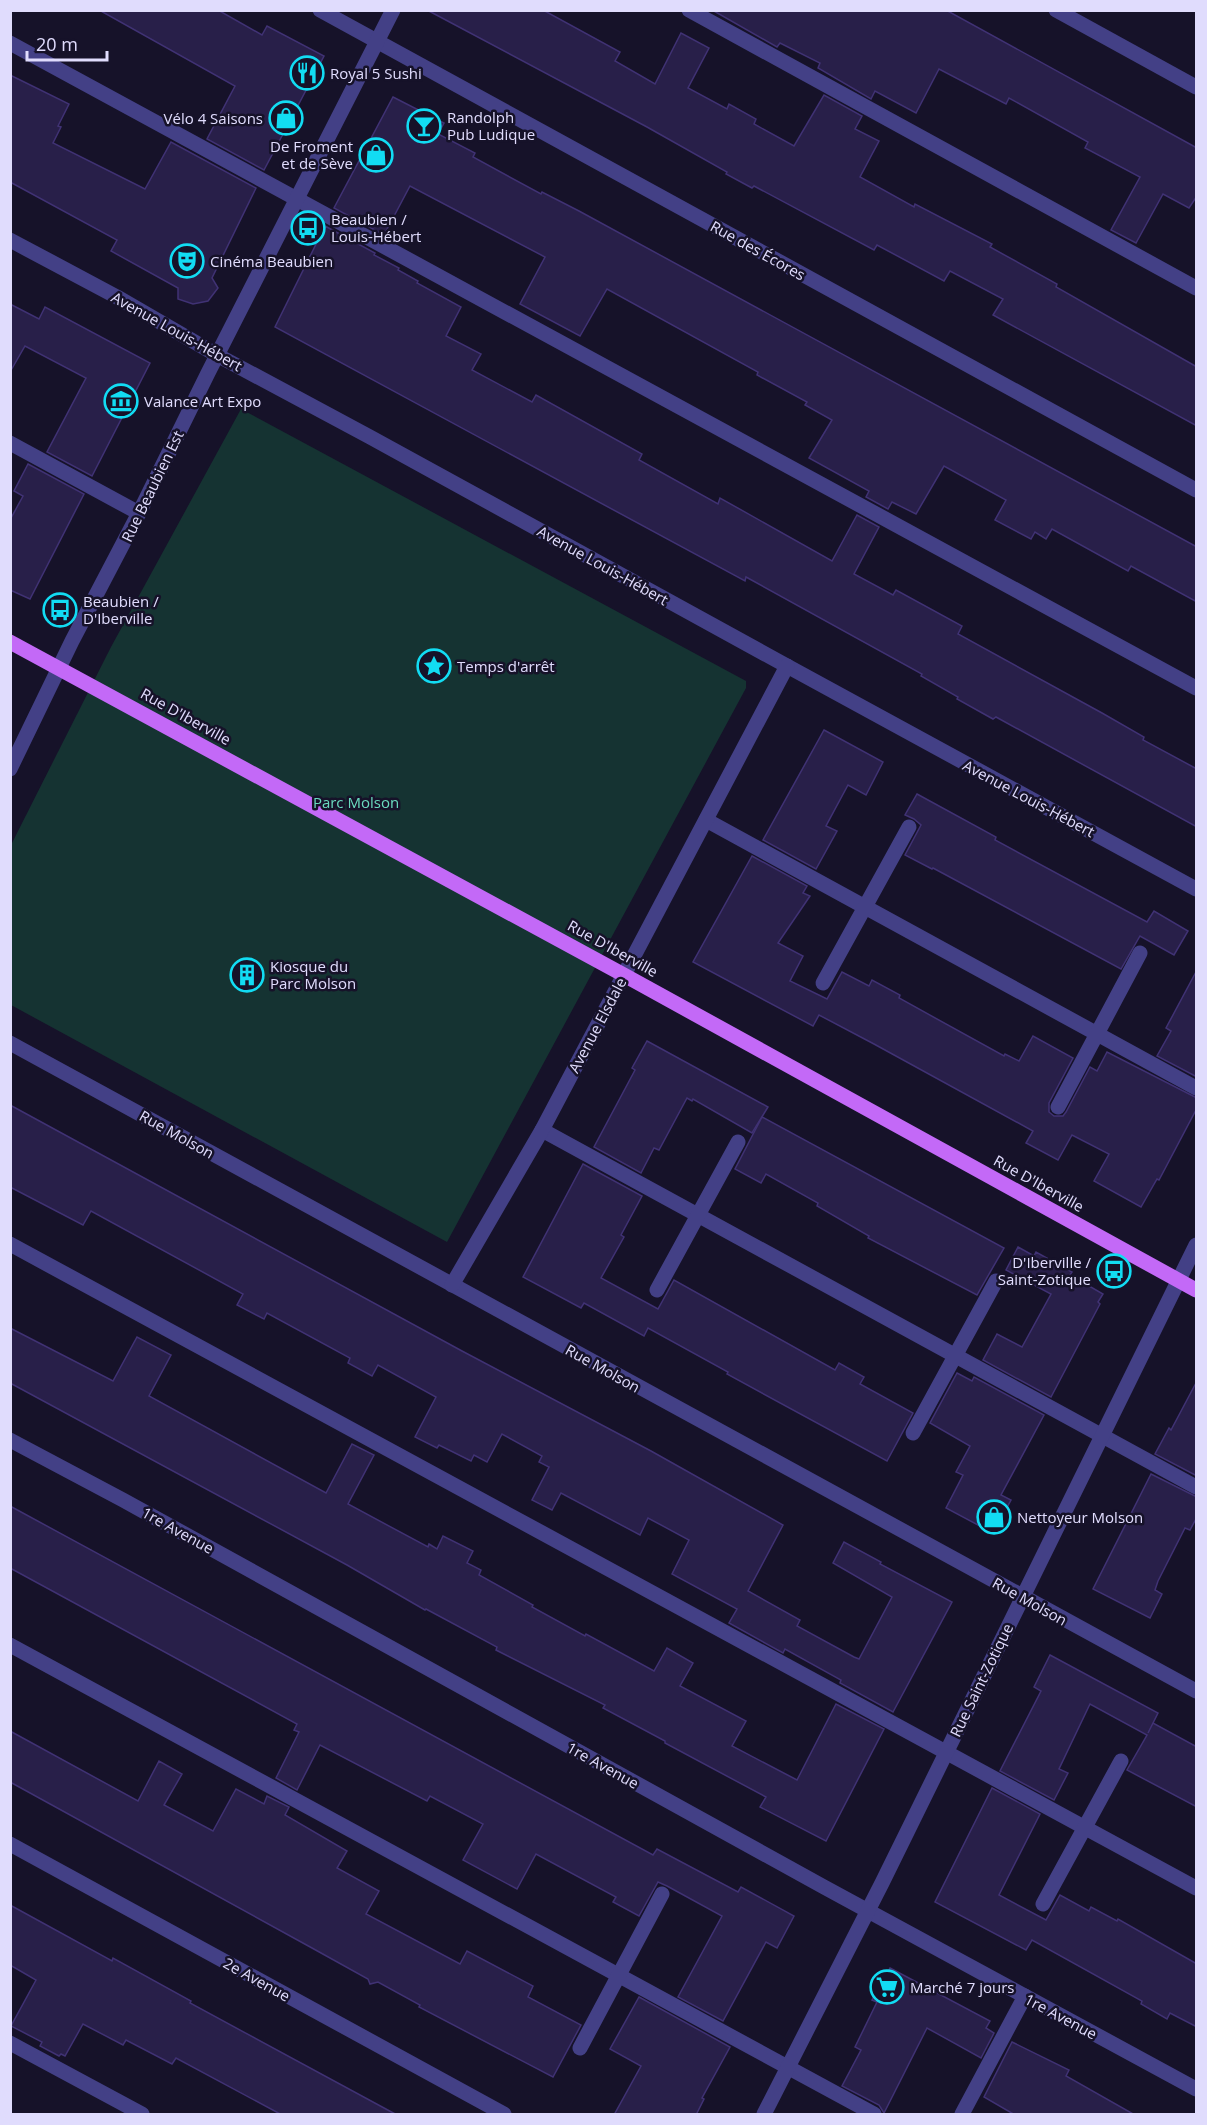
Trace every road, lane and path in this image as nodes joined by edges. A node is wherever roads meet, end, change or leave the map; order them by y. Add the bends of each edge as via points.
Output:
1 (320, 10) edge
2 (393, 10) edge
3 (689, 10) edge
4 (1056, 10) edge
5 (377, 42) junction
6 (10, 43) edge
7 (1197, 87) edge
8 (298, 199) junction
9 (10, 240) edge
10 (1197, 288) edge
11 (217, 355) junction
12 (10, 443) edge
13 (1197, 490) edge
14 (139, 513) junction
15 (10, 642) edge
16 (787, 666) junction
17 (59, 668) junction
18 (1197, 687) edge
19 (10, 769) edge
20 (706, 820) junction
21 (909, 827) dead end
22 (1197, 889) edge
23 (865, 907) junction
24 (1140, 953) dead end
25 (624, 975) junction
26 (824, 983) dead end
27 (1097, 1034) junction
28 (10, 1043) edge
29 (1197, 1088) edge
30 (1058, 1107) dead end
31 (542, 1130) junction
32 (738, 1142) dead end
33 (698, 1215) junction
34 (10, 1244) edge
35 (1197, 1245) edge
36 (1179, 1280) junction
37 (996, 1281) dead end
38 (452, 1285) junction
39 (657, 1290) dead end
40 (1197, 1290) edge
41 (955, 1356) junction
42 (913, 1433) dead end
43 (1101, 1435) junction
44 (10, 1440) edge
45 (1197, 1487) edge
46 (1022, 1597) junction
47 (10, 1645) edge
48 (1197, 1691) edge
49 (946, 1752) junction
50 (1121, 1761) dead end
51 (1084, 1827) junction
52 (10, 1844) edge
53 (1197, 1888) edge
54 (662, 1894) dead end
55 (1042, 1904) dead end
56 (867, 1911) junction
57 (618, 1976) junction
58 (1025, 1996) junction
59 (10, 2043) edge
60 (580, 2048) dead end
61 (787, 2068) junction
62 (1197, 2089) edge
63 (142, 2115) edge
64 (504, 2115) edge
65 (764, 2115) edge
66 (874, 2115) edge
67 (962, 2115) edge

1 - 5 street, Rue des Écores
2 - 5 street, Rue Beaubien Est
3 - 10 street
4 - 7 street
5 - 8 street, Rue Beaubien Est
5 - 13 street, Rue des Écores
6 - 8 street
8 - 11 street, Rue Beaubien Est
8 - 18 street
9 - 11 street, Avenue Louis-Hébert
11 - 14 street, Rue Beaubien Est
11 - 16 street, Avenue Louis-Hébert
12 - 14 street
14 - 17 street, Rue Beaubien Est
15 - 17 main road, Rue D'Iberville
16 - 20 street, Avenue Elsdale
16 - 22 street, Avenue Louis-Hébert
17 - 19 street, Rue Beaubien Est
17 - 25 main road, Rue D'Iberville
20 - 23 street
20 - 25 street, Avenue Elsdale
21 - 23 street
23 - 26 street
23 - 27 street
24 - 27 street
25 - 31 street, Avenue Elsdale
25 - 36 main road, Rue D'Iberville
27 - 29 street
27 - 30 street
28 - 38 street, Rue Molson
31 - 33 street
31 - 38 street, Avenue Elsdale
32 - 33 street
33 - 39 street
33 - 41 street
34 - 49 street
35 - 36 street, Rue Saint-Zotique
36 - 40 main road, Rue D'Iberville
36 - 43 street, Rue Saint-Zotique
37 - 41 street
38 - 46 street, Rue Molson
41 - 42 street
41 - 43 street
43 - 45 street
43 - 46 street, Rue Saint-Zotique
44 - 56 street, 1re Avenue
46 - 48 street, Rue Molson
46 - 49 street, Rue Saint-Zotique
47 - 57 street
49 - 51 street
49 - 56 street, Rue Saint-Zotique
50 - 51 street
51 - 53 street
51 - 55 street
52 - 64 street, 2e Avenue
54 - 57 street
56 - 58 street, 1re Avenue
56 - 61 street, Rue Saint-Zotique
57 - 60 street
57 - 61 street
58 - 62 street, 1re Avenue
58 - 67 street
59 - 63 street
61 - 65 street, Rue Saint-Zotique
61 - 66 street

